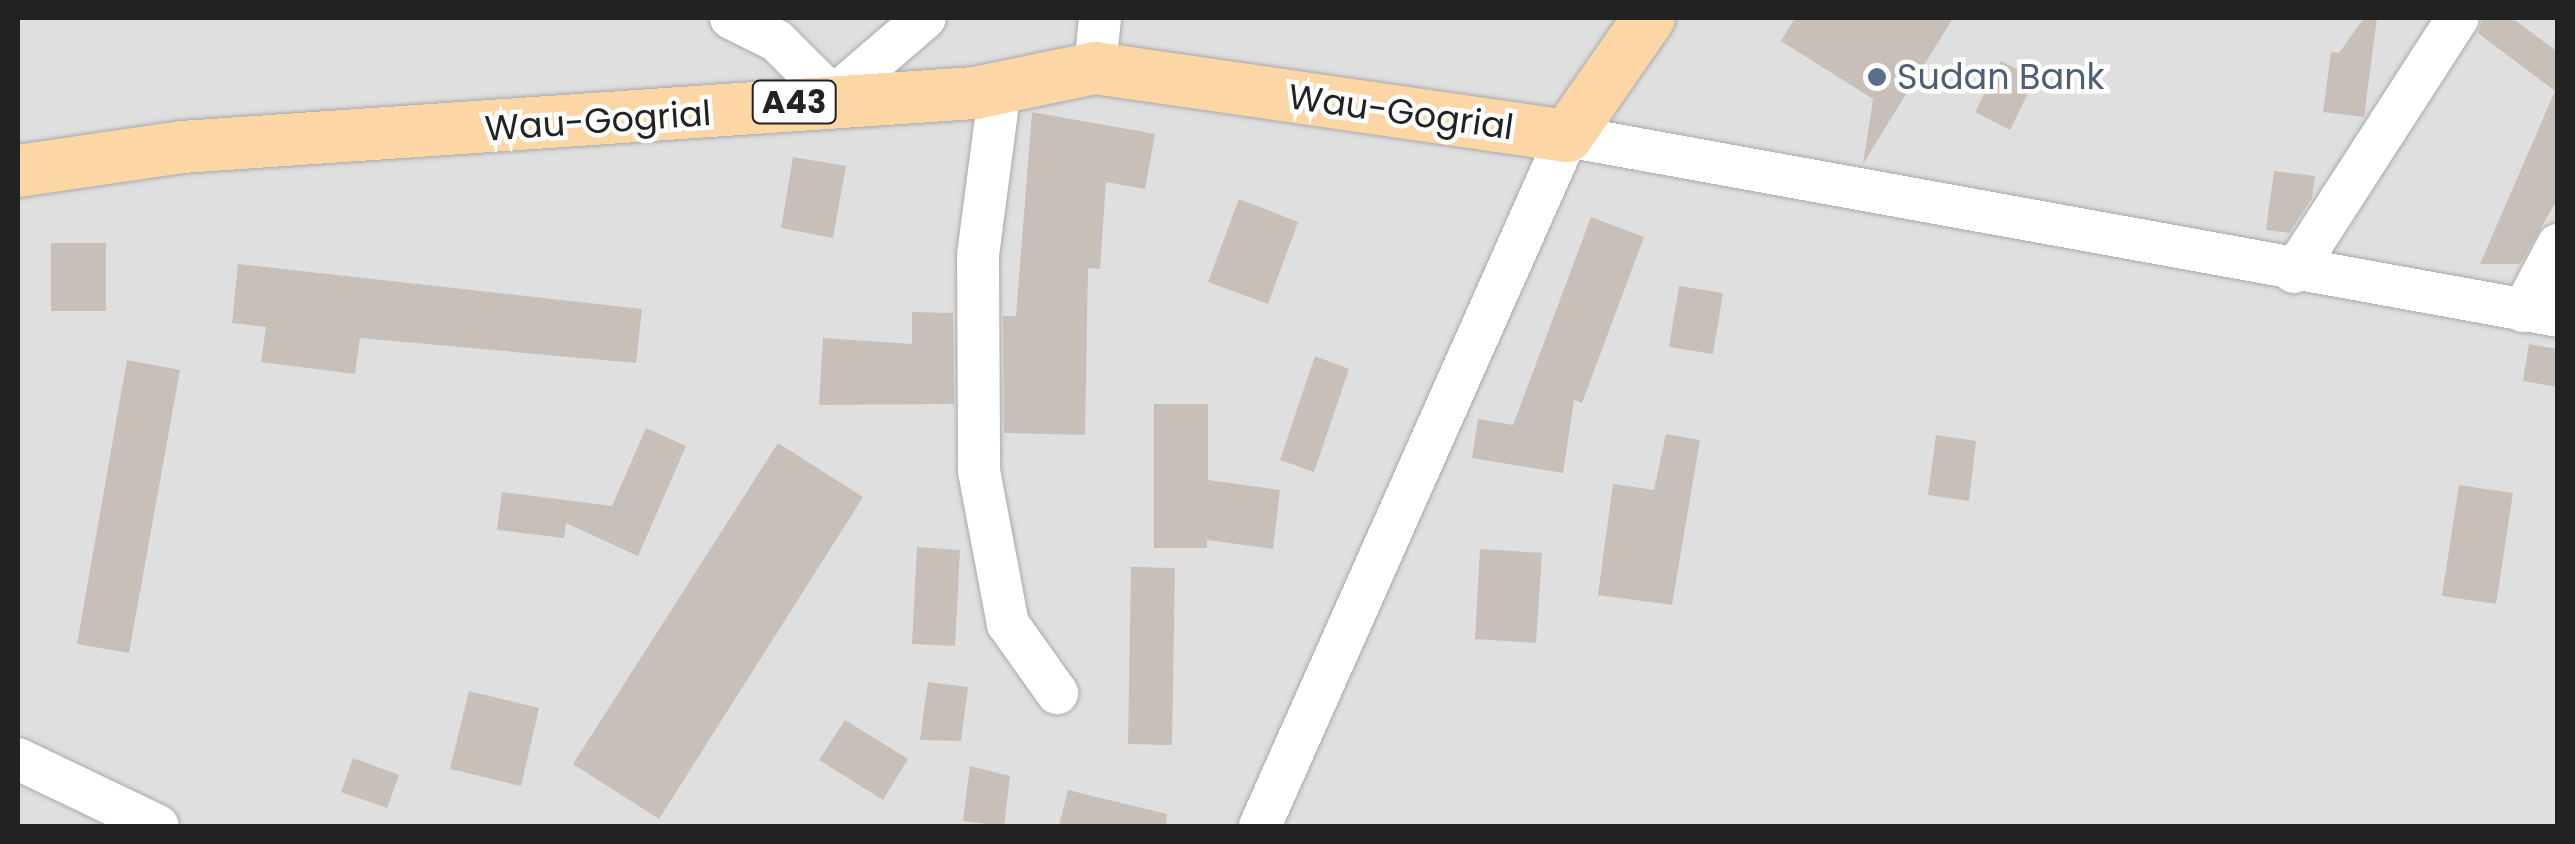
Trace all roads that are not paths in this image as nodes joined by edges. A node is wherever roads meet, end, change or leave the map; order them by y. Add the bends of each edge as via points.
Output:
1 (731, 18) edge
2 (925, 18) edge
3 (1649, 18) edge
4 (2458, 18) edge
5 (1098, 43) edge
6 (1000, 88) junction
7 (833, 97) junction
8 (1567, 136) junction
9 (18, 171) edge
10 (2558, 245) edge
11 (2294, 272) junction
12 (2540, 313) edge
13 (1057, 692) dead end
14 (18, 759) edge
15 (158, 826) edge
16 (1260, 826) edge

1 - 7 street via 776,40
2 - 7 street
3 - 8 main road
4 - 11 street
5 - 6 main road, Wau-Gogrial / A43
5 - 8 main road, Wau-Gogrial / A43
6 - 7 main road, Wau-Gogrial / A43
6 - 13 street via 978,256 979,470 1008,624
7 - 9 main road, Wau-Gogrial / A43 via 730,112 182,147
8 - 11 street via 2017,214
8 - 16 street
10 - 12 street
11 - 12 street
14 - 15 street

